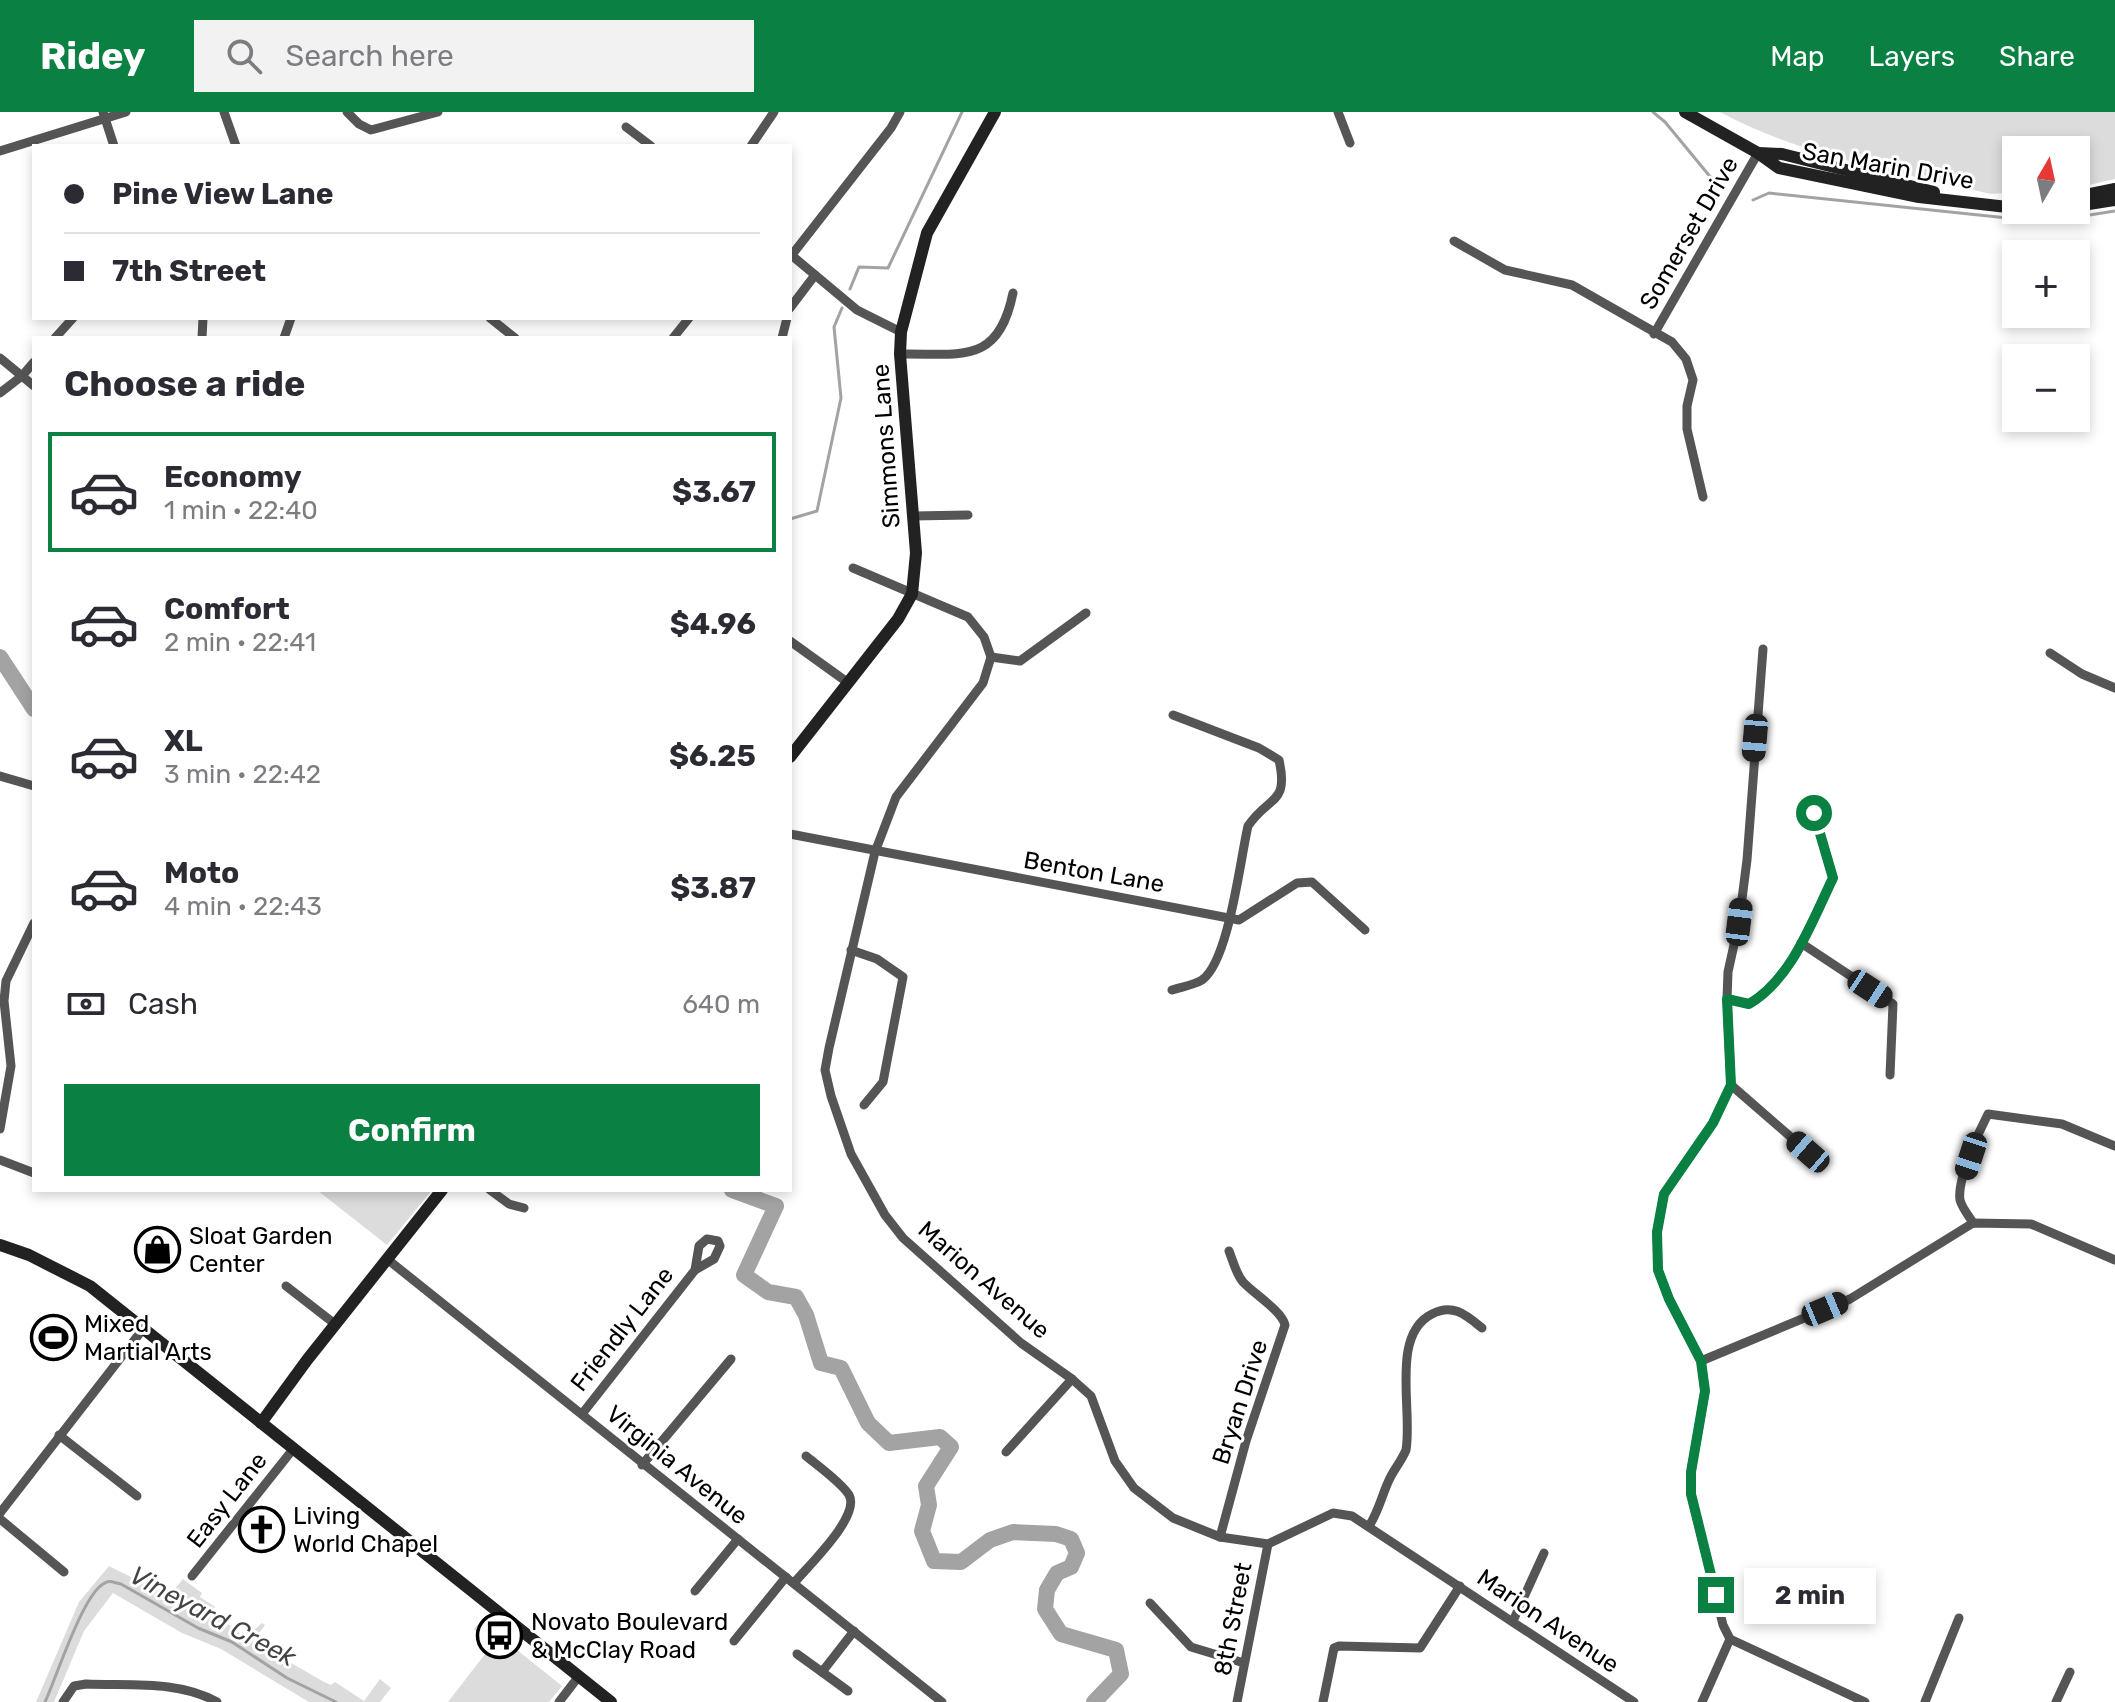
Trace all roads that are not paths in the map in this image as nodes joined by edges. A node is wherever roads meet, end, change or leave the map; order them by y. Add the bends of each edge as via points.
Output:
1 (126, 112) edge
2 (224, 112) edge
3 (347, 112) edge
4 (438, 112) edge
5 (774, 112) edge
6 (900, 112) edge
7 (995, 112) edge
8 (1338, 112) edge
9 (1685, 112) edge
10 (104, 115) edge
11 (626, 127) dead end
12 (1350, 143) dead end
13 (113, 144) edge
14 (235, 144) edge
15 (648, 144) edge
16 (752, 144) edge
17 (0, 151) edge
18 (1758, 153) junction
19 (2115, 189) edge
20 (2090, 194) edge
21 (2002, 200) edge
22 (2115, 200) edge
23 (2090, 204) edge
24 (2002, 206) edge
25 (1454, 241) dead end
26 (792, 254) edge
27 (792, 256) edge
28 (815, 275) junction
29 (1013, 293) dead end
30 (792, 305) edge
31 (71, 320) edge
32 (492, 320) edge
33 (901, 332) junction
34 (1654, 334) junction
35 (57, 336) edge
36 (512, 336) edge
37 (900, 354) junction
38 (0, 358) edge
39 (32, 364) edge
40 (22, 376) junction
41 (32, 384) edge
42 (0, 393) edge
43 (1703, 497) dead end
44 (968, 515) dead end
45 (913, 516) junction
46 (853, 568) dead end
47 (912, 594) junction
48 (1086, 613) dead end
49 (792, 642) edge
50 (1763, 649) dead end
51 (2050, 653) dead end
52 (991, 657) junction
53 (847, 682) junction
54 (2115, 688) edge
55 (1173, 715) dead end
56 (792, 754) edge
57 (0, 776) edge
58 (32, 785) edge
59 (1814, 813) dead end
60 (792, 834) edge
61 (875, 852) junction
62 (1229, 917) junction
63 (32, 927) edge
64 (1365, 930) dead end
65 (1801, 943) junction
66 (851, 950) junction
67 (1172, 990) dead end
68 (1727, 999) junction
69 (1890, 1075) dead end
70 (1731, 1085) junction
71 (864, 1105) dead end
72 (0, 1129) edge
73 (2115, 1146) edge
74 (1808, 1152) dead end
75 (0, 1160) edge
76 (32, 1172) edge
77 (440, 1192) edge
78 (493, 1192) edge
79 (524, 1208) dead end
80 (1973, 1223) junction
81 (0, 1245) edge
82 (1229, 1251) dead end
83 (387, 1259) junction
84 (2115, 1260) edge
85 (695, 1270) dead end
86 (286, 1286) dead end
87 (335, 1324) junction
88 (1482, 1328) dead end
89 (143, 1329) junction
90 (731, 1359) dead end
91 (1701, 1361) junction
92 (1072, 1379) junction
93 (582, 1414) junction
94 (261, 1423) junction
95 (59, 1435) junction
96 (294, 1448) junction
97 (1006, 1452) dead end
98 (806, 1456) dead end
99 (642, 1465) junction
100 (137, 1496) dead end
101 (0, 1516) edge
102 (1369, 1526) junction
103 (1220, 1537) junction
104 (738, 1539) junction
105 (1268, 1544) junction
106 (1544, 1553) dead end
107 (64, 1572) dead end
108 (192, 1576) dead end
109 (790, 1580) junction
110 (1460, 1586) junction
111 (695, 1591) dead end
112 (1150, 1603) dead end
113 (1959, 1618) dead end
114 (1513, 1621) junction
115 (854, 1631) junction
116 (1730, 1639) junction
117 (734, 1641) dead end
118 (797, 1654) dead end
119 (1244, 1663) junction
120 (822, 1672) junction
121 (2070, 1672) dead end
122 (579, 1676) junction
123 (848, 1691) dead end
124 (63, 1702) edge
125 (217, 1702) edge
126 (559, 1702) edge
127 (611, 1702) edge
128 (942, 1702) edge
129 (1237, 1702) edge
130 (1323, 1702) edge
131 (1634, 1702) edge
132 (1702, 1702) edge
133 (1864, 1702) edge
134 (1925, 1702) edge
135 (2056, 1702) edge

1 - 10 street
2 - 14 street
3 - 4 street via 371,130
5 - 16 street
6 - 26 street
7 - 33 main road, Simmons Lane via 927,233
8 - 12 street
9 - 18 main road, San Marin Drive
10 - 13 street
10 - 17 street
11 - 15 street
18 - 21 main road, San Marin Drive via 1782,154 1924,190
18 - 24 main road, San Marin Drive via 1779,168 1847,184
18 - 34 street, Somerset Drive
19 - 20 main road
22 - 23 main road
25 - 34 street via 1505,270 1572,285
27 - 28 street
28 - 30 street
28 - 33 street via 857,310
29 - 37 street via 993,341 975,352
31 - 35 street
32 - 36 street
33 - 37 main road, Simmons Lane
34 - 43 street via 1672,342 1690,369 1687,429
37 - 45 main road, Simmons Lane
38 - 40 street
39 - 40 street
40 - 41 street
40 - 42 street
44 - 45 street
45 - 47 main road, Simmons Lane
46 - 47 street
47 - 52 street via 968,617
47 - 53 main road, Simmons Lane
48 - 52 street via 1020,661
49 - 53 street
50 - 68 street via 1747,860
51 - 54 street
52 - 61 street, Marion Avenue via 983,683 896,797
53 - 56 main road, Simmons Lane
55 - 62 street via 1279,760 1283,780 1277,798 1248,826
57 - 58 street
59 - 65 street via 1833,878
60 - 61 street, Benton Lane
61 - 62 street, Benton Lane
61 - 66 street, Marion Avenue
62 - 64 street via 1239,920 1297,883 1312,882
62 - 67 street via 1216,964 1201,981
63 - 72 street via 6,981 11,1066
65 - 68 street via 1759,998 1749,1004
65 - 69 street via 1893,1004
66 - 71 street via 903,977 883,1082
66 - 92 street, Marion Avenue via 825,1070 851,1154 903,1238 1021,1343
68 - 70 street
70 - 74 street
70 - 91 street via 1713,1123 1664,1194 1658,1214 1658,1270
73 - 80 street via 2062,1124 1988,1114 1962,1182 1960,1201
75 - 76 street
77 - 83 main road
78 - 79 street
80 - 84 street via 2031,1224
80 - 91 street via 1850,1299
81 - 89 main road via 77,1277
82 - 103 street, Bryan Drive via 1240,1279 1283,1316 1285,1325
83 - 87 main road
83 - 93 street, Virginia Avenue
85 - 93 street, Friendly Lane
86 - 87 street
87 - 94 main road
88 - 102 street via 1451,1308 1427,1316 1411,1336 1406,1450
89 - 94 main road
89 - 95 street
90 - 99 street
91 - 116 street via 1705,1391 1691,1494
92 - 97 street
92 - 103 street, Marion Avenue via 1091,1396 1115,1461 1134,1488 1173,1518
93 - 99 street, Virginia Avenue
94 - 96 main road
95 - 100 street
95 - 101 street
96 - 108 street, Easy Lane
96 - 122 main road
98 - 109 street via 849,1495 851,1509 846,1522
99 - 104 street, Virginia Avenue
101 - 107 street
102 - 105 street, Marion Avenue via 1333,1513
102 - 110 street, Marion Avenue
103 - 105 street, Marion Avenue
104 - 109 street, Virginia Avenue
104 - 111 street
105 - 119 street, 8th Street
106 - 114 street
109 - 115 street, Virginia Avenue
109 - 117 street
110 - 114 street, Marion Avenue
110 - 130 street via 1420,1648 1334,1648
112 - 119 street via 1191,1647
113 - 134 street
114 - 131 street, Marion Avenue
115 - 120 street
115 - 128 street, Virginia Avenue
116 - 132 street
116 - 133 street
118 - 120 street
119 - 129 street, 8th Street
120 - 123 street
121 - 135 street
122 - 126 street
122 - 127 main road
124 - 125 street via 74,1686 86,1684 184,1689

